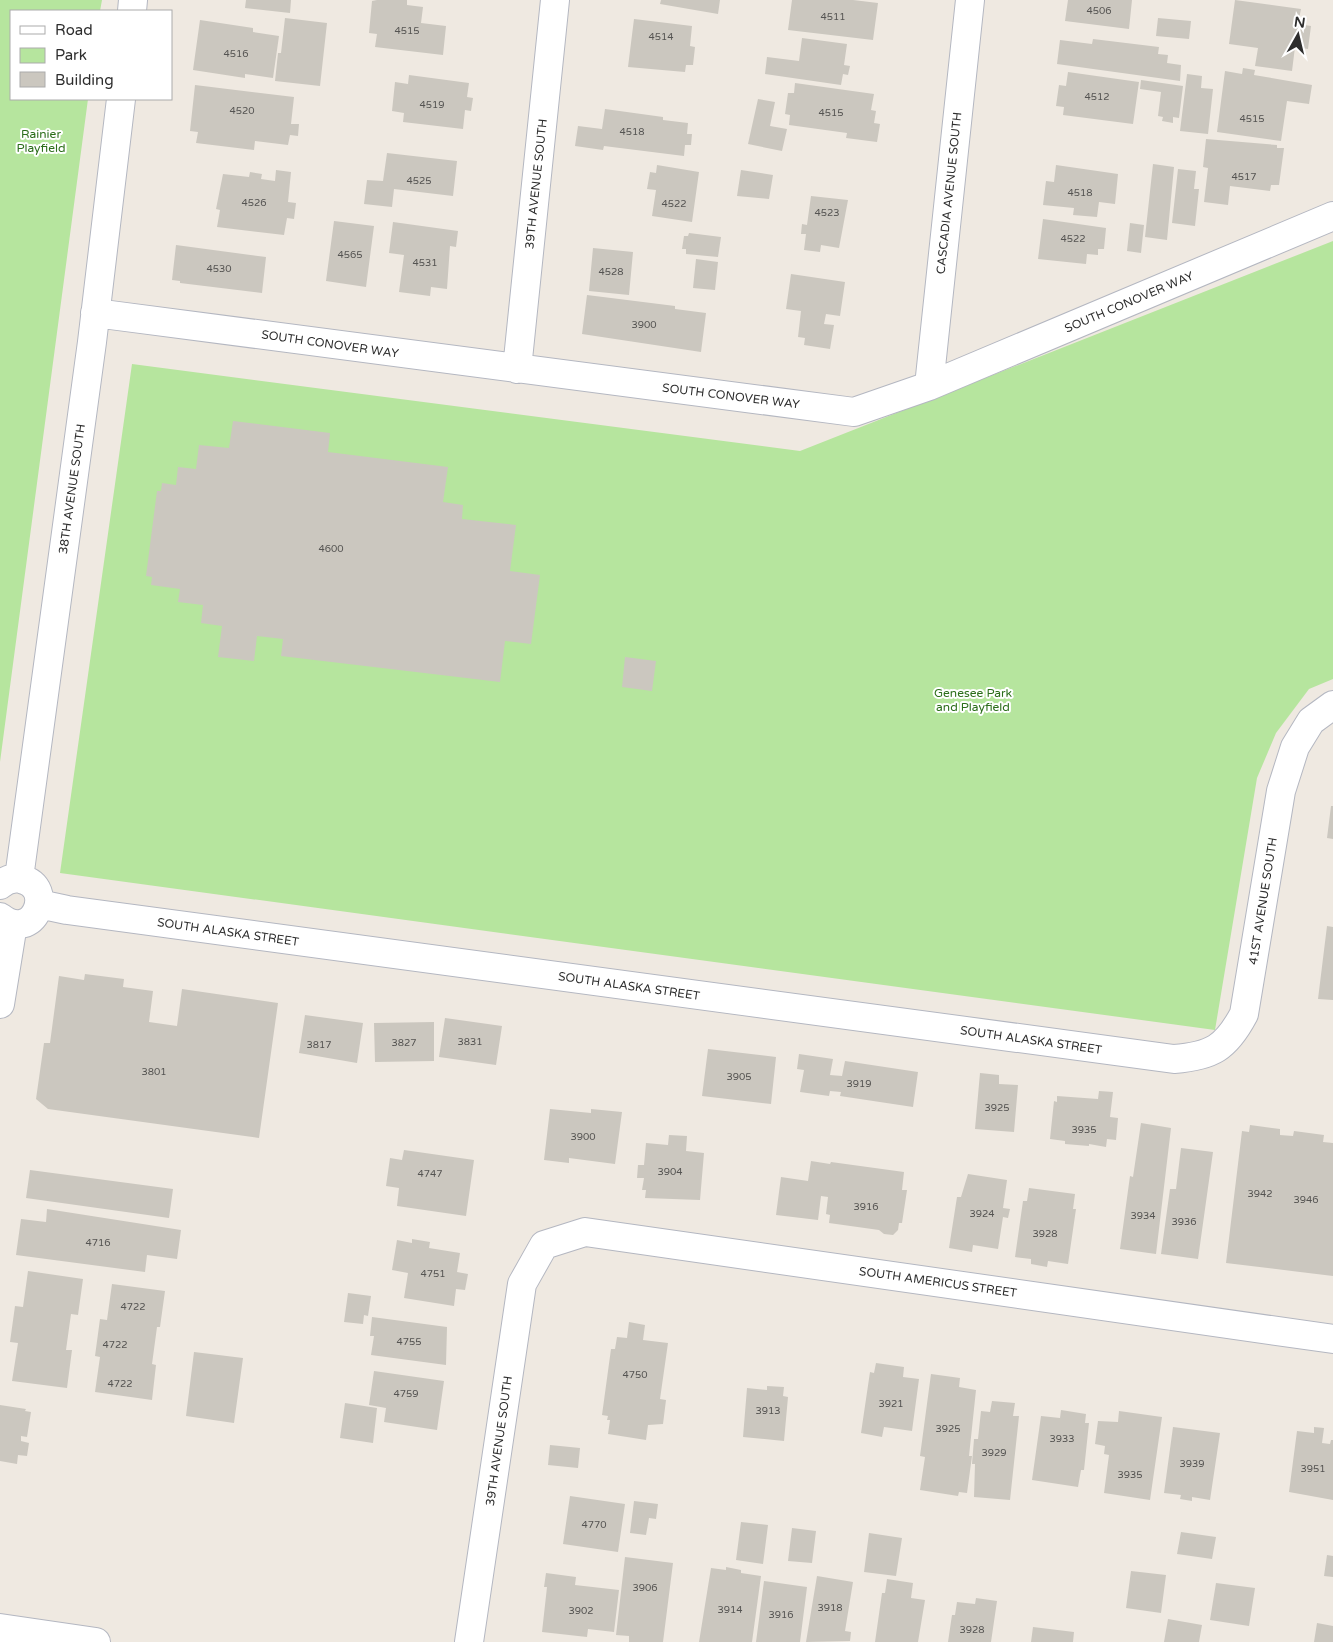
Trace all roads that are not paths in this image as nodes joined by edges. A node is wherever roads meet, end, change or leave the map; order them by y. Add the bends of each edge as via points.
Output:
1 (554, 0) edge
2 (970, 0) edge
3 (121, 100) edge
4 (1333, 216) edge
5 (95, 313) junction
6 (517, 369) junction
7 (929, 386) junction
8 (1333, 704) edge
9 (10, 882) edge
10 (40, 904) junction
11 (7, 921) edge
12 (0, 1004) edge
13 (1218, 1048) joint
14 (544, 1245) joint
15 (1333, 1338) edge
16 (0, 1628) edge
17 (96, 1642) edge
18 (469, 1642) edge

1 - 6 street, 39TH AVENUE SOUTH
2 - 7 street, CASCADIA AVENUE SOUTH
3 - 5 street, 38TH AVENUE SOUTH
4 - 7 street, SOUTH CONOVER WAY
5 - 6 street, SOUTH CONOVER WAY
5 - 9 street, 38TH AVENUE SOUTH
6 - 7 street, SOUTH CONOVER WAY via 854,412
8 - 13 street, 41ST AVENUE SOUTH via 1311,721 1295,746 1281,791 1244,1014 1233,1035
9 - 10 street via 26,880 37,890
10 - 11 street via 33,917 21,924
10 - 13 street, SOUTH ALASKA STREET via 1174,1059 1197,1057
11 - 12 street
14 - 15 street, SOUTH AMERICUS STREET via 584,1232
14 - 18 street, 39TH AVENUE SOUTH via 522,1284
16 - 17 street

